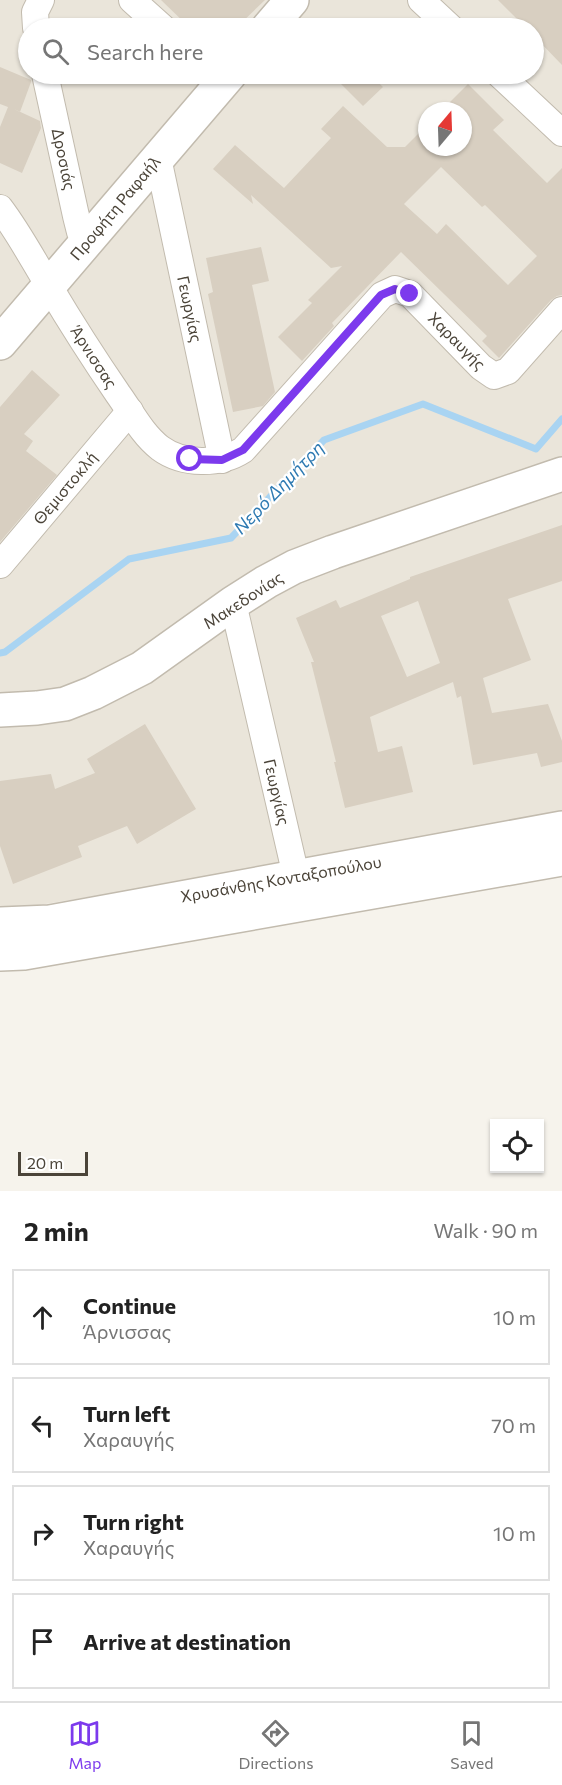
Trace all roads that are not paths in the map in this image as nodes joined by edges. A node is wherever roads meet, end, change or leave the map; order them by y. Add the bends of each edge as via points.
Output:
1 (40, 0) edge
2 (132, 0) edge
3 (292, 0) edge
4 (421, 0) edge
5 (35, 18) edge
6 (152, 18) edge
7 (277, 18) edge
8 (440, 18) edge
9 (47, 84) edge
10 (215, 84) edge
11 (510, 84) edge
12 (562, 133) edge
13 (158, 158) junction
14 (0, 208) edge
15 (86, 243) junction
16 (49, 287) junction
17 (562, 310) edge
18 (0, 343) edge
19 (130, 411) junction
20 (222, 460) junction
21 (562, 474) edge
22 (0, 565) edge
23 (233, 603) junction
24 (0, 710) edge
25 (562, 828) edge
26 (562, 859) edge
27 (296, 876) junction
28 (0, 924) edge
29 (0, 954) edge

1 - 5 street
2 - 6 street
3 - 7 street
4 - 8 street
9 - 15 street, Δροσιάς via 76,216
10 - 13 street, Προφήτη Ραφαήλ
11 - 12 street
13 - 15 street, Προφήτη Ραφαήλ
13 - 20 street, Γεωργίας
14 - 16 street, Άρνισσας
15 - 16 street, Προφήτη Ραφαήλ
16 - 18 street, Προφήτη Ραφαήλ
16 - 19 street, Άρνισσας
17 - 20 street, Χαραυγής via 508,371 494,376 410,294 395,289 381,295 243,450
19 - 20 street, Άρνισσας via 147,435 166,452 190,459
19 - 22 street, Θεμιστοκλή
21 - 23 street, Μακεδονίας via 294,567
23 - 24 street, Μακεδονίας via 142,668 93,693 65,704
23 - 27 street, Γεωργίας
25 - 27 street, Χρυσάνθης Κονταξοπούλου
26 - 29 street, Χρυσάνθης Κονταξοπούλου via 24,953
27 - 28 street, Χρυσάνθης Κονταξοπούλου via 50,922

